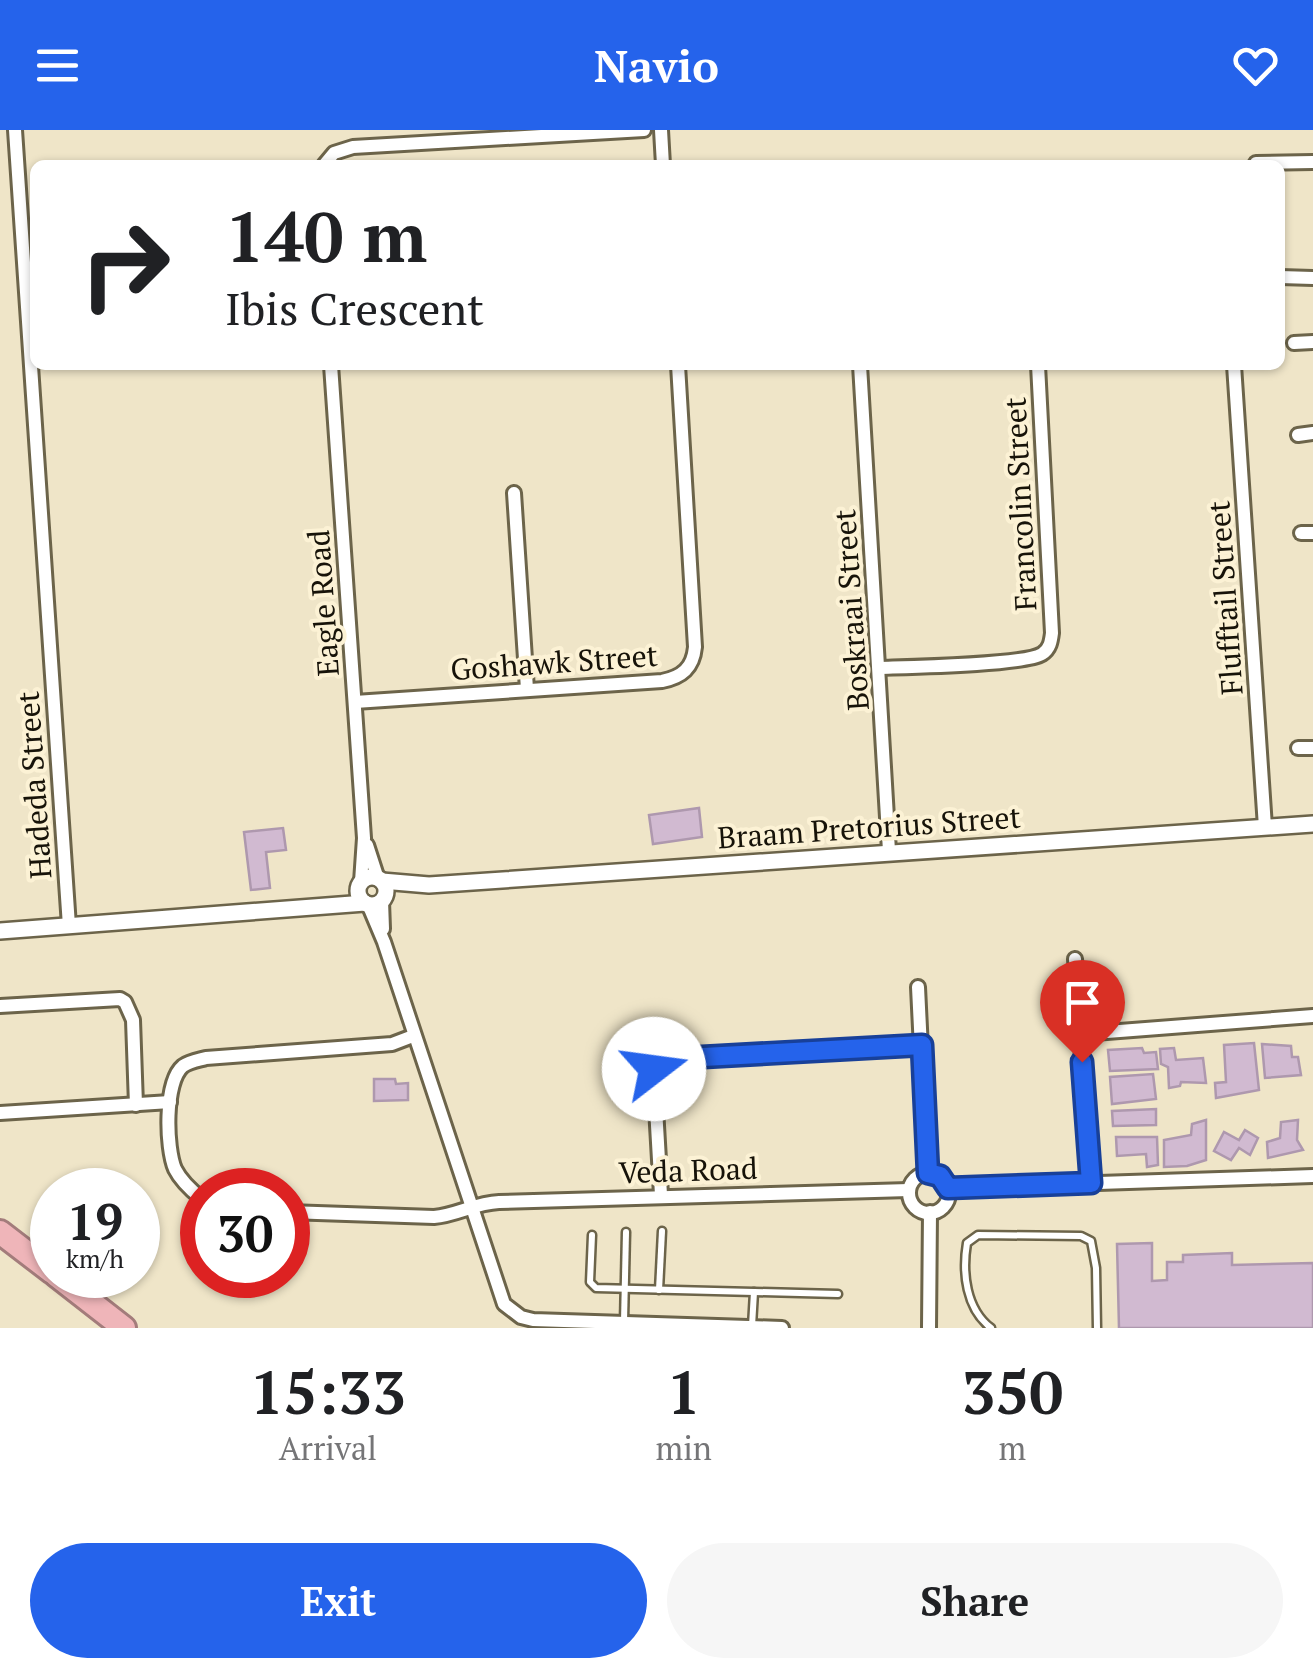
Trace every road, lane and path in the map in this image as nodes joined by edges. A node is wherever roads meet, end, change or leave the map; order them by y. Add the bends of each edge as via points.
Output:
1 (15, 130) edge
2 (644, 130) edge
3 (661, 130) edge
4 (330, 160) edge
5 (664, 160) edge
6 (1285, 162) edge
7 (1313, 162) edge
8 (28, 221) edge
9 (30, 256) edge
10 (1285, 278) edge
11 (1313, 278) edge
12 (1313, 342) edge
13 (1294, 344) dead end
14 (36, 370) edge
15 (331, 370) edge
16 (678, 370) edge
17 (860, 370) edge
18 (1038, 370) edge
19 (1234, 370) edge
20 (514, 493) dead end
21 (880, 668) junction
22 (527, 689) junction
23 (354, 702) junction
24 (1298, 748) dead end
25 (1313, 748) edge
26 (1313, 824) edge
27 (1265, 827) junction
28 (889, 851) junction
29 (372, 892) junction
30 (68, 926) junction
31 (0, 931) edge
32 (1075, 959) dead end
33 (918, 988) dead end
34 (0, 1006) edge
35 (1313, 1016) edge
36 (1081, 1034) junction
37 (413, 1036) junction
38 (922, 1045) junction
39 (170, 1102) junction
40 (136, 1105) junction
41 (0, 1113) edge
42 (928, 1173) junction
43 (180, 1176) edge
44 (1313, 1176) edge
45 (1091, 1183) junction
46 (948, 1188) junction
47 (909, 1190) junction
48 (661, 1195) junction
49 (470, 1206) junction
50 (930, 1212) junction
51 (310, 1213) edge
52 (662, 1231) dead end
53 (0, 1232) edge
54 (626, 1232) dead end
55 (592, 1235) dead end
56 (30, 1255) edge
57 (625, 1289) junction
58 (658, 1290) junction
59 (754, 1292) junction
60 (838, 1294) dead end
61 (84, 1298) edge
62 (96, 1308) junction
63 (630, 1325) edge
64 (752, 1326) edge
65 (112, 1328) edge
66 (124, 1328) edge
67 (782, 1328) edge
68 (929, 1328) edge
69 (991, 1328) edge
70 (1098, 1328) edge

1 - 8 street, Hadeda Street
2 - 4 street via 353,147
3 - 5 street
6 - 7 street
8 - 9 street, Hadeda Street
10 - 11 street
12 - 13 street
14 - 30 street, Hadeda Street
15 - 23 street, Eagle Road
16 - 22 street, Goshawk Street via 693,660 682,674 662,681
17 - 21 street, Boskraai Street
18 - 21 street, Francolin Street via 1049,648 1016,659
19 - 27 street, Flufftail Street
20 - 22 street
21 - 28 street, Boskraai Street
22 - 23 street, Goshawk Street
23 - 29 street, Eagle Road
24 - 25 street
26 - 27 street, Braam Pretorius Street
27 - 28 street, Braam Pretorius Street
28 - 29 street, Braam Pretorius Street
29 - 30 street, Braam Pretorius Street via 322,906
29 - 37 street, Eagle Road
30 - 31 street, Braam Pretorius Street
32 - 36 street
33 - 38 street
34 - 40 street via 125,1002 133,1020
35 - 36 street
36 - 45 street
37 - 39 street via 392,1044 199,1060 180,1070
37 - 49 street, Eagle Road
38 - 42 street
38 - 48 street via 661,1060 654,1073
39 - 40 street
39 - 43 street
40 - 41 street
42 - 46 street
42 - 47 street
44 - 45 street
45 - 46 street
46 - 50 street via 944,1205
47 - 48 street, Veda Road
47 - 50 street via 914,1206
48 - 49 street, Veda Road
49 - 51 street, Veda Road via 434,1218
49 - 63 street, Eagle Road via 500,1297 516,1314
50 - 68 street
52 - 58 lane
53 - 56 highway
54 - 57 lane
55 - 57 lane via 592,1286
57 - 58 lane
57 - 63 lane
58 - 59 lane
59 - 60 lane
59 - 64 lane
61 - 62 highway
62 - 65 highway
62 - 66 highway
63 - 64 street, Eagle Road
64 - 67 street, Eagle Road
69 - 70 lane via 967,1286 968,1243 978,1234 1090,1241

